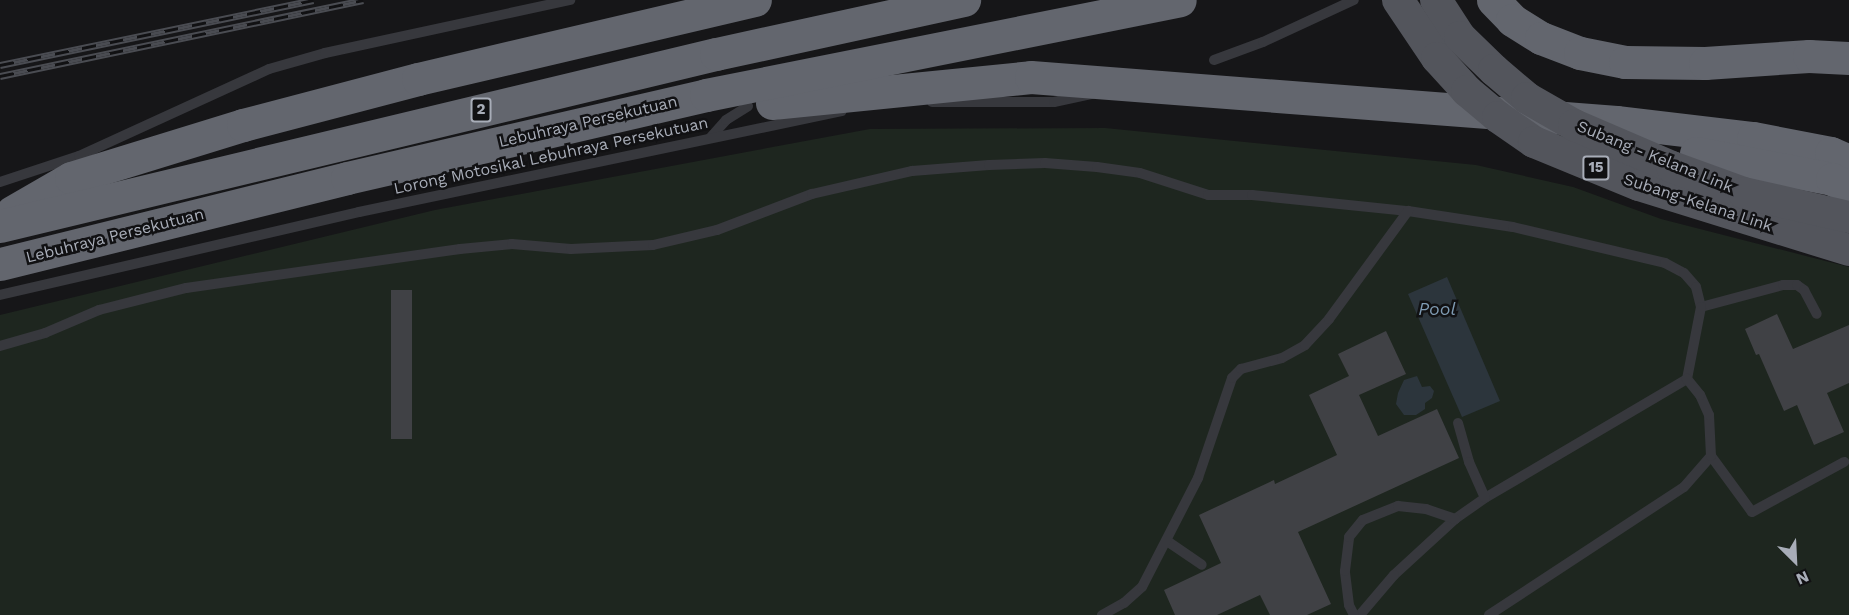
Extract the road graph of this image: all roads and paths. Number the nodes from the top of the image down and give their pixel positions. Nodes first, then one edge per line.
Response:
1 (570, 0) edge
2 (754, 0) edge
3 (964, 0) edge
4 (1180, 0) edge
5 (1354, 0) edge
6 (1398, 0) edge
7 (1436, 0) edge
8 (1493, 0) edge
9 (1849, 58) edge
10 (1214, 60) dead end
11 (1113, 88) dead end
12 (706, 95) junction
13 (914, 102) dead end
14 (748, 106) junction
15 (849, 110) dead end
16 (1616, 122) junction
17 (243, 125) junction
18 (166, 136) dead end
19 (710, 138) junction
20 (135, 144) dead end
21 (1849, 161) edge
22 (51, 165) junction
23 (1672, 167) junction
24 (0, 182) edge
25 (1849, 188) edge
26 (1849, 194) edge
27 (1408, 211) junction
28 (1849, 217) edge
29 (0, 219) edge
30 (0, 226) edge
31 (1849, 250) edge
32 (0, 264) edge
33 (0, 295) edge
34 (1701, 307) junction
35 (1817, 314) dead end
36 (0, 346) edge
37 (1687, 379) junction
38 (1458, 423) dead end
39 (1711, 456) junction
40 (1844, 462) dead end
41 (1485, 498) junction
42 (1455, 519) junction
43 (1167, 541) junction
44 (1202, 565) dead end
45 (1102, 615) edge
46 (1354, 615) edge
47 (1360, 615) edge
48 (1489, 615) edge

1 - 22 lane
2 - 17 highway
3 - 30 highway, 2
4 - 12 highway, Lebuhraya Persekutuan / 2
5 - 10 lane
6 - 31 main road, Subang-Kelana Link / 15, bridge
7 - 23 main road, Subang - Kelana Link / 15, bridge
8 - 9 highway
11 - 13 lane
12 - 14 highway
12 - 32 highway, Lebuhraya Persekutuan / 2
14 - 16 highway
14 - 19 lane
15 - 19 lane, Lorong Motosikal Lebuhraya Persekutuan
16 - 21 highway
16 - 25 highway
17 - 18 lane
17 - 29 highway
19 - 33 lane, Lorong Motosikal Lebuhraya Persekutuan
20 - 22 lane
22 - 24 lane
23 - 26 highway, bridge
23 - 28 main road, Subang - Kelana Link / 15, bridge
27 - 34 lane
27 - 36 lane
27 - 43 lane
34 - 35 lane
34 - 37 lane
37 - 39 lane
37 - 41 lane
38 - 41 lane
39 - 40 lane
39 - 48 lane
41 - 42 lane
42 - 46 lane
42 - 47 lane
43 - 44 lane
43 - 45 lane

